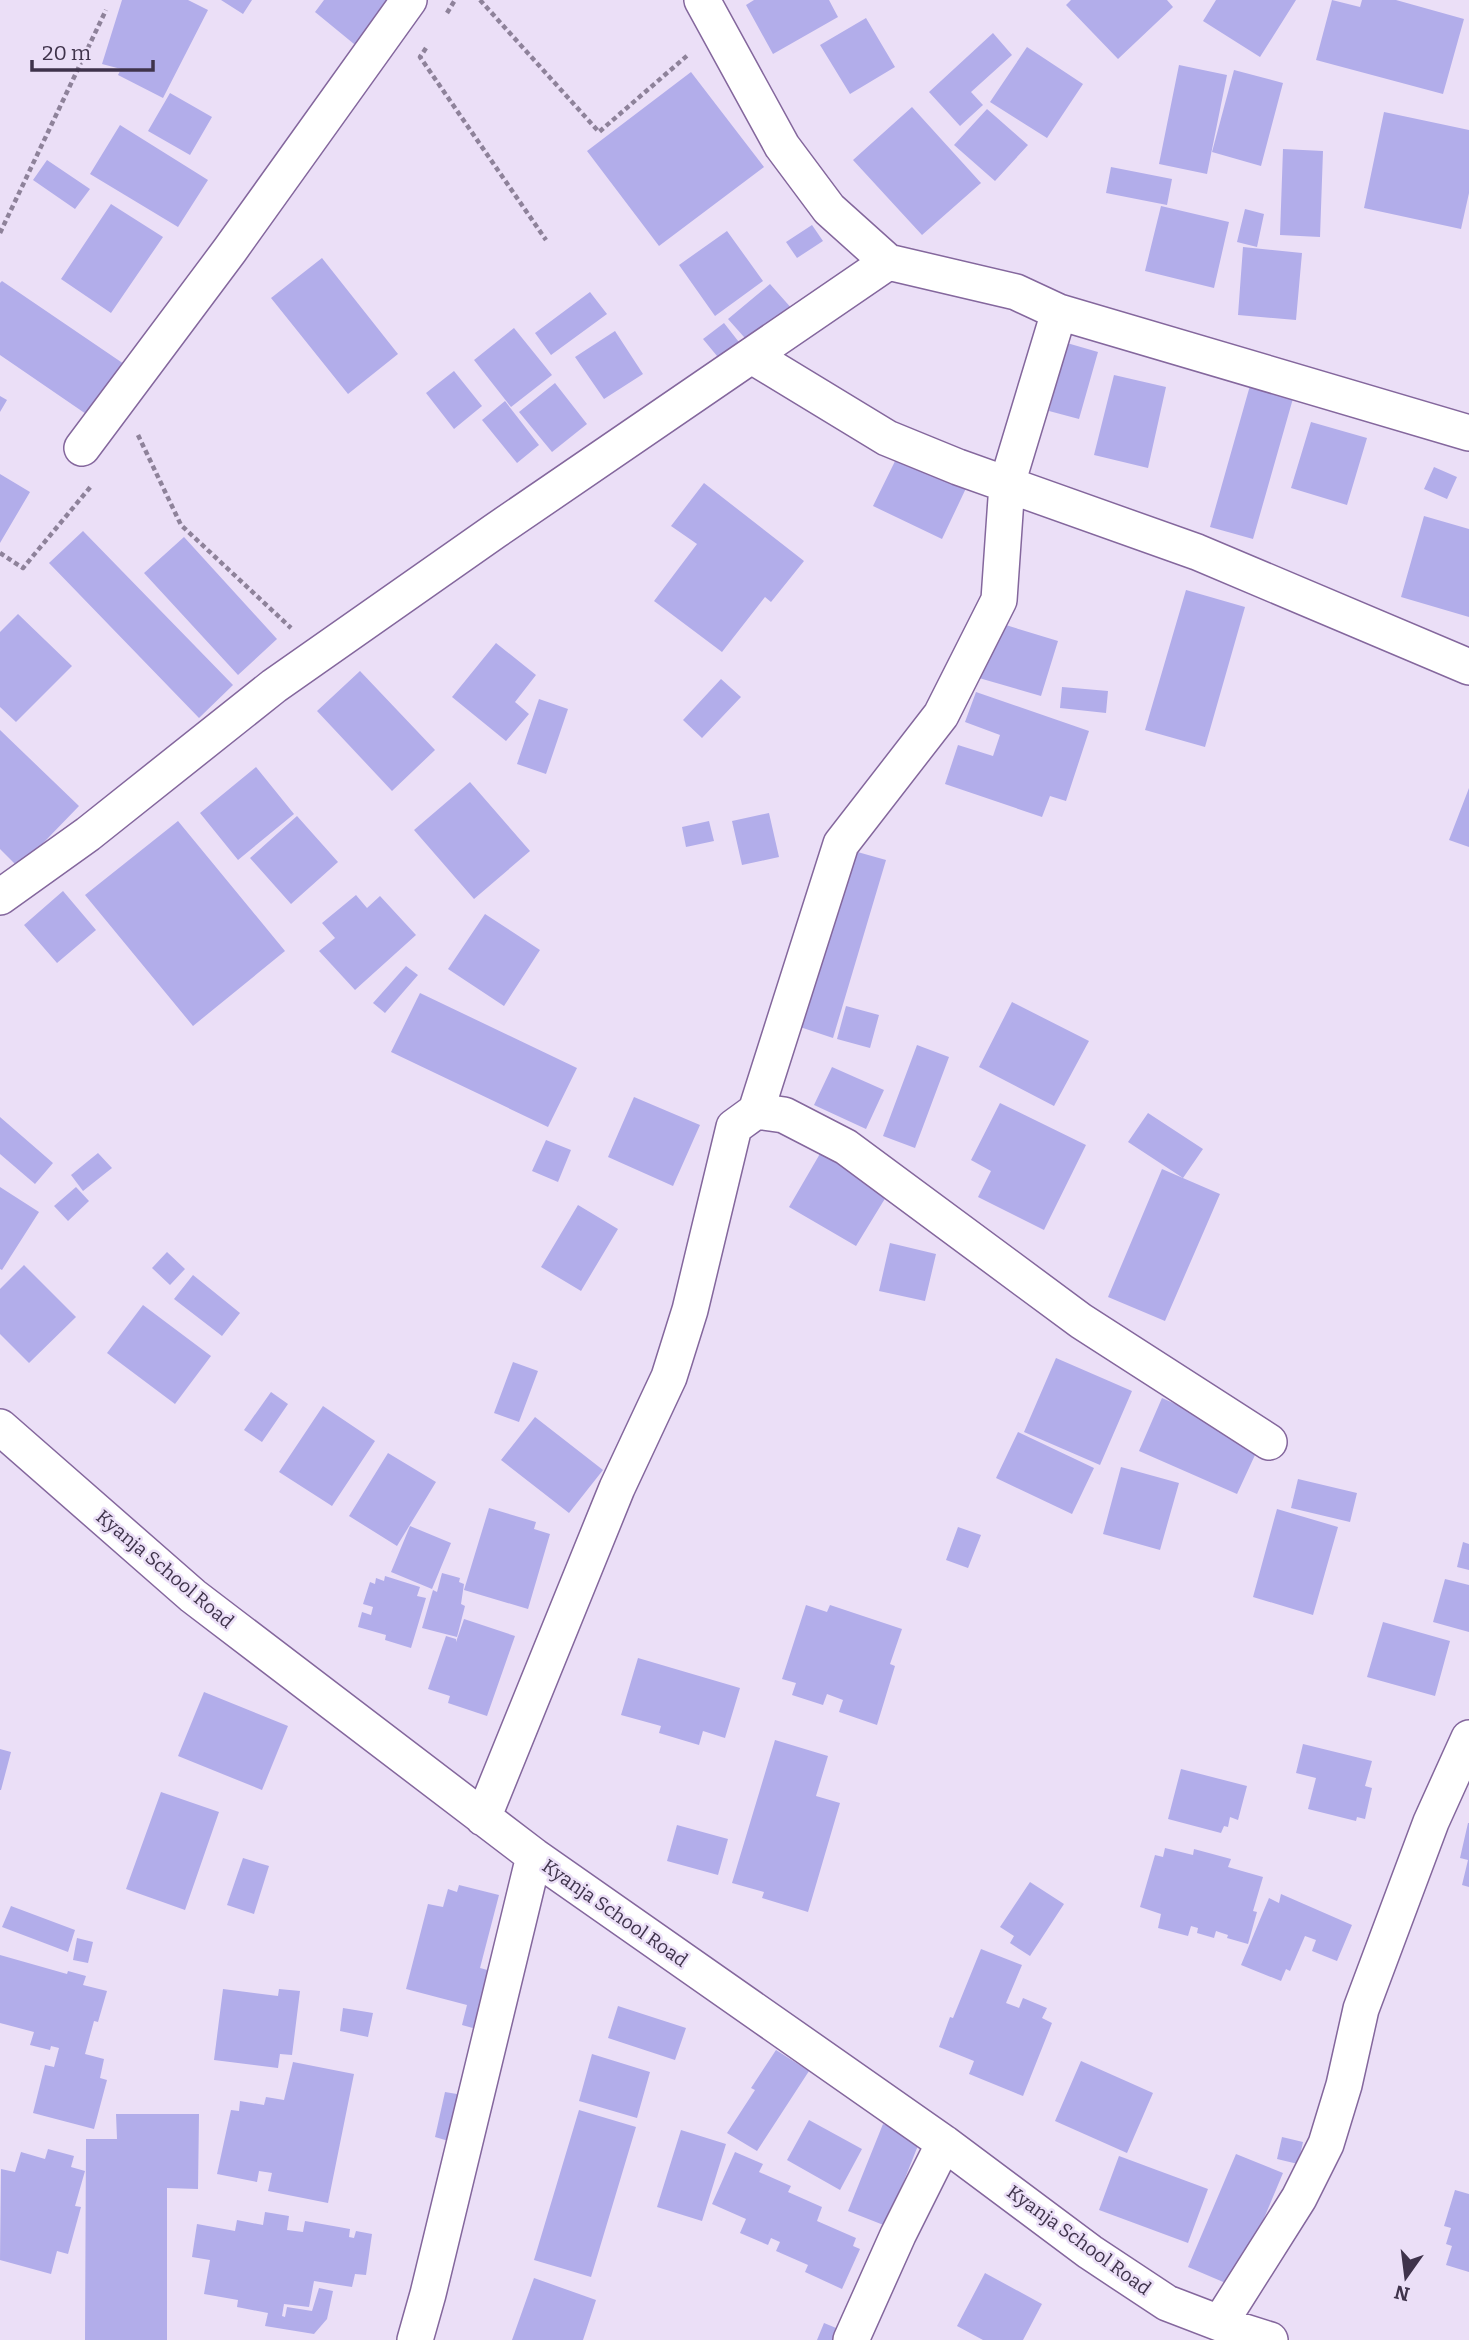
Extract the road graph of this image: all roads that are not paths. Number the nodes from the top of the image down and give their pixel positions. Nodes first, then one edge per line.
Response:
1 (409, 0) edge
2 (710, 14) edge
3 (888, 262) junction
4 (1059, 312) junction
5 (752, 356) junction
6 (1469, 433) edge
7 (91, 462) road end
8 (1007, 484) junction
9 (1469, 667) edge
10 (0, 897) edge
11 (756, 1111) junction
12 (0, 1427) edge
13 (1269, 1442) dead end
14 (1469, 1738) edge
15 (483, 1818) junction
16 (534, 1856) junction
17 (944, 2143) junction
18 (1220, 2323) junction
19 (415, 2340) edge
20 (851, 2340) edge
21 (1270, 2340) edge

1 - 7 street
2 - 3 street
3 - 4 street
3 - 5 street
4 - 6 street
4 - 8 street
5 - 8 street
5 - 10 street
8 - 9 street
8 - 11 street
11 - 13 street
11 - 15 street
12 - 15 street, Kyanja School Road
14 - 18 street
15 - 16 street, Kyanja School Road
16 - 17 street, Kyanja School Road
16 - 19 street
17 - 18 street, Kyanja School Road
17 - 20 street
18 - 21 street, Kyanja School Road

